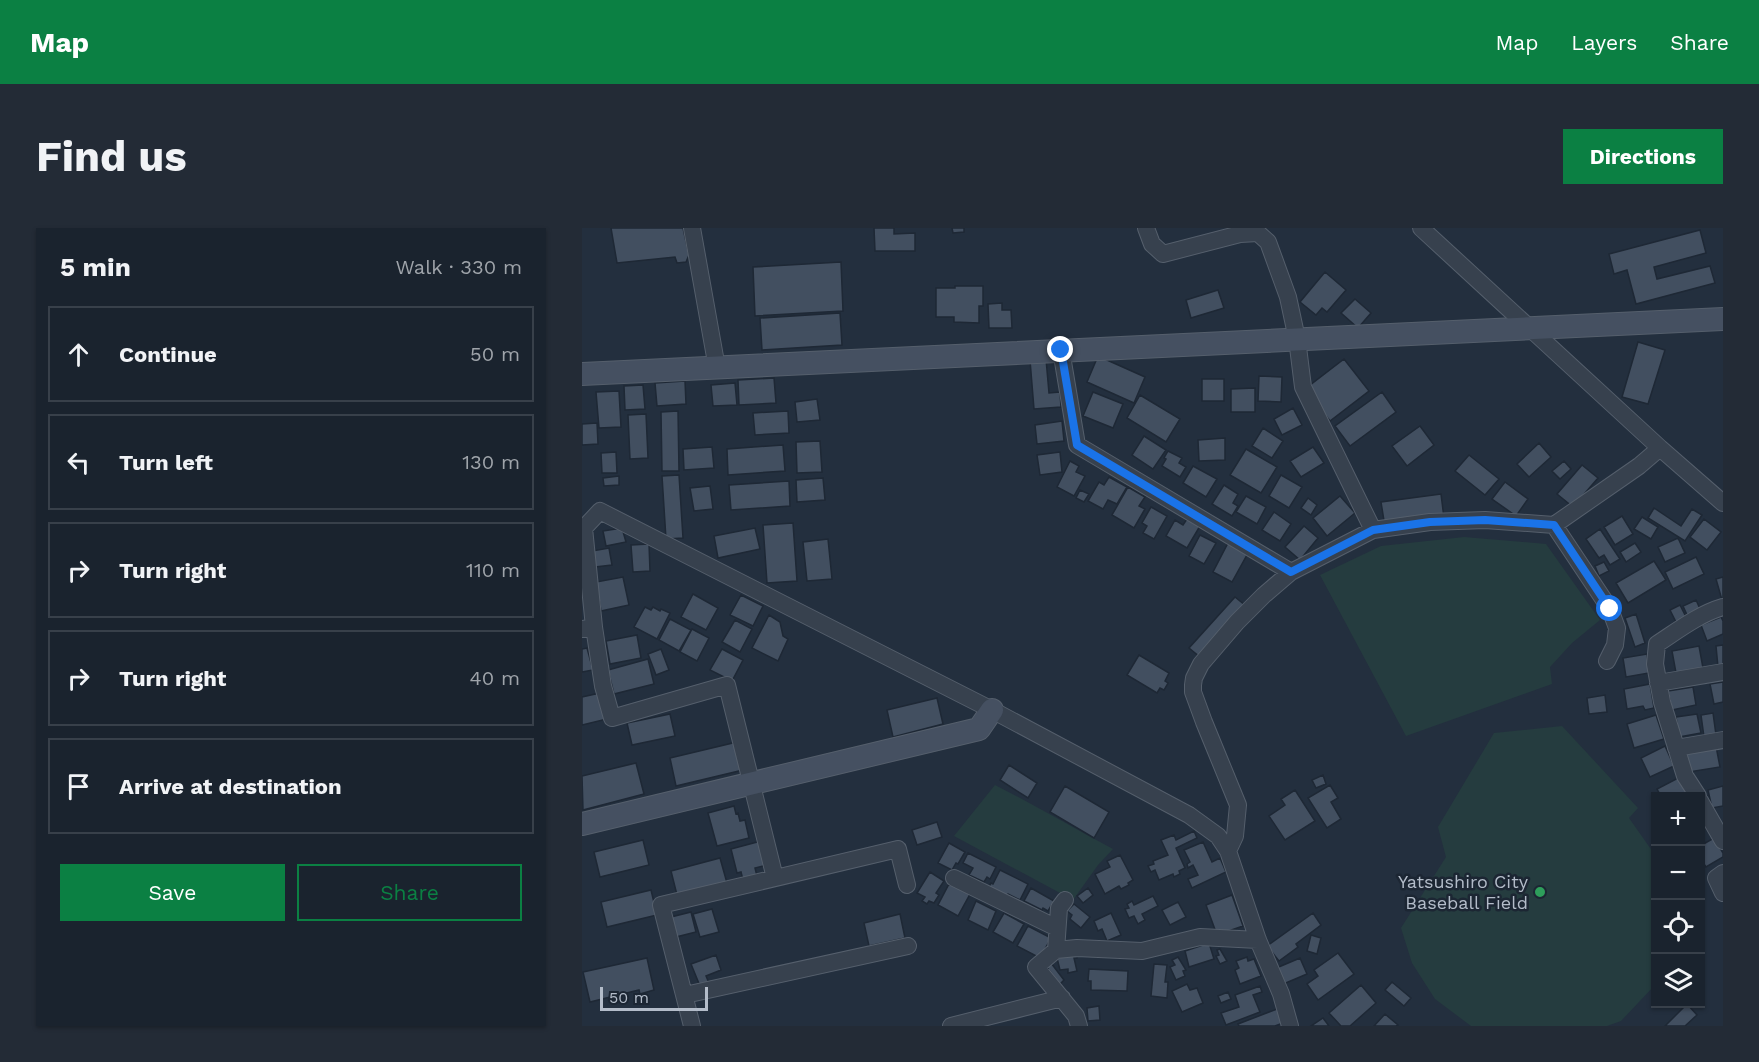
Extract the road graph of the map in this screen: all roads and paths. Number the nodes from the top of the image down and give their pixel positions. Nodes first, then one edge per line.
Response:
1 (692, 228) edge
2 (1146, 228) edge
3 (1421, 228) edge
4 (1723, 319) edge
5 (1529, 327) junction
6 (1297, 339) junction
7 (1061, 350) junction
8 (717, 368) junction
9 (582, 374) edge
10 (1660, 448) junction
11 (1723, 503) edge
12 (1554, 525) junction
13 (1373, 530) junction
14 (1291, 572) junction
15 (1723, 607) edge
16 (588, 628) edge
17 (1607, 661) dead end
18 (1723, 672) edge
19 (1658, 683) junction
20 (992, 710) junction
21 (1723, 740) edge
22 (1676, 748) junction
23 (751, 783) junction
24 (1695, 792) edge
25 (1705, 807) edge
26 (582, 824) edge
27 (1721, 833) edge
28 (1228, 851) junction
29 (1723, 873) edge
30 (775, 878) junction
31 (954, 878) dead end
32 (907, 885) dead end
33 (1723, 893) edge
34 (1065, 900) dead end
35 (1057, 928) junction
36 (1258, 940) junction
37 (908, 946) dead end
38 (1056, 950) junction
39 (685, 995) junction
40 (1062, 998) junction
41 (692, 1026) edge
42 (951, 1026) edge
43 (1079, 1026) edge
44 (1290, 1026) edge

1 - 8 street
2 - 6 street
3 - 5 street
4 - 5 street
5 - 6 street
5 - 10 street
6 - 7 street
6 - 13 street
7 - 8 street
7 - 14 street
8 - 9 street
10 - 11 street
10 - 12 street
12 - 13 street
12 - 17 street
13 - 14 street
14 - 28 street
15 - 19 street
16 - 20 street
16 - 23 street
18 - 19 street
19 - 22 street
20 - 23 street
20 - 28 street
21 - 22 street
22 - 24 street
23 - 26 street
23 - 30 street
25 - 27 street
28 - 36 street
29 - 33 street
30 - 32 street
30 - 39 street
31 - 35 street
34 - 35 street
35 - 38 street
36 - 38 street
36 - 44 street
37 - 39 street
38 - 40 street
39 - 41 street
40 - 42 street
40 - 43 street

